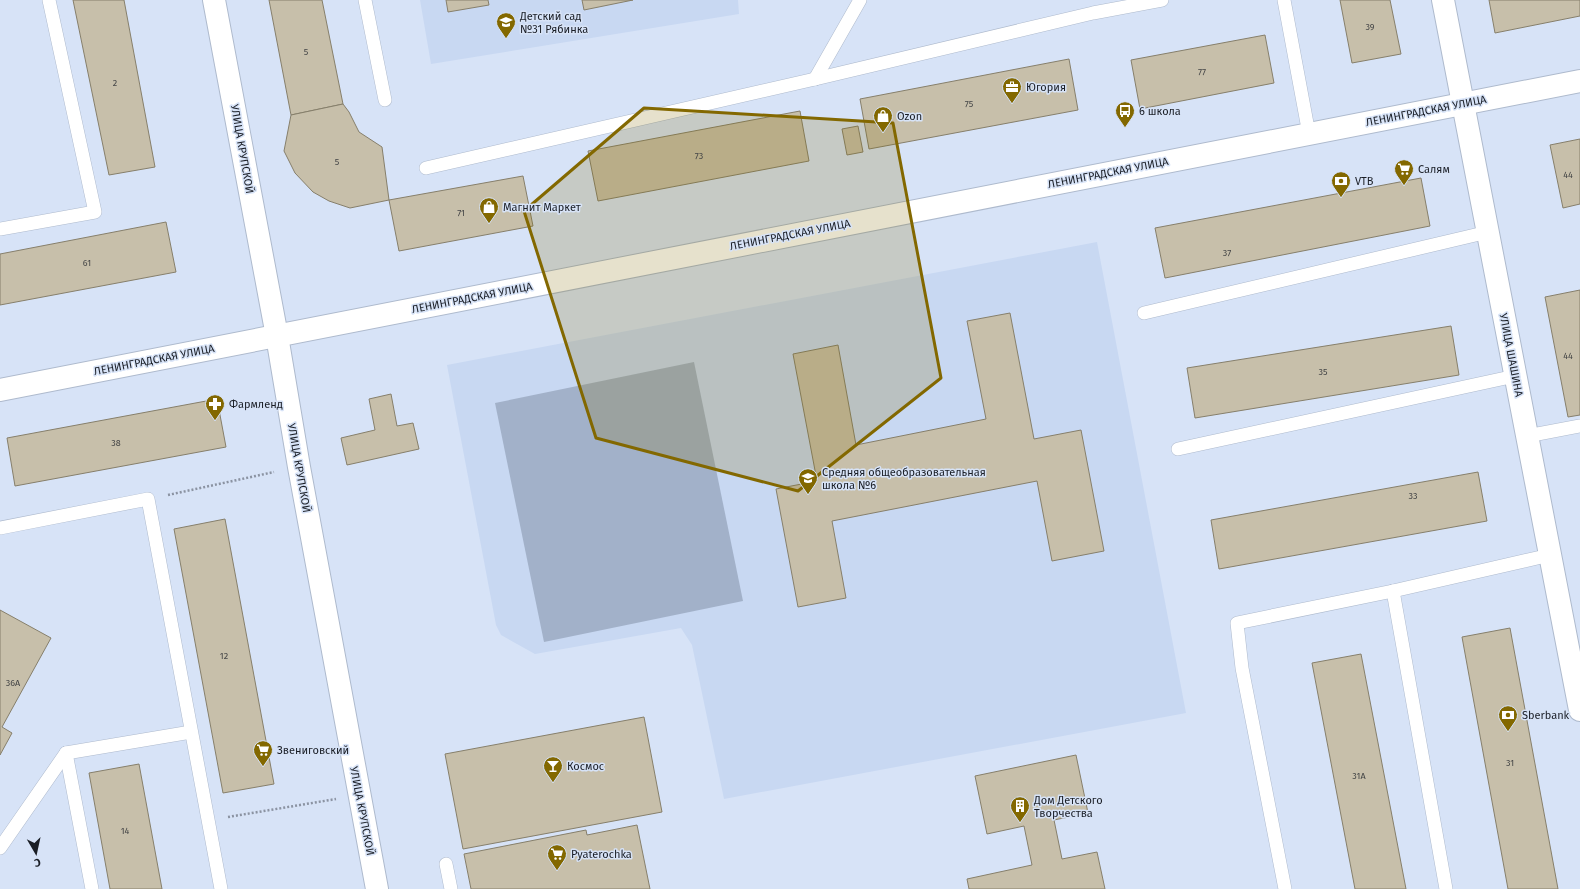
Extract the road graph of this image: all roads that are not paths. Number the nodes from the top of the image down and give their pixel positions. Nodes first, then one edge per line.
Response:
1 (49, 0) edge
2 (214, 0) edge
3 (365, 0) edge
4 (860, 0) edge
5 (1162, 0) edge
6 (1284, 0) edge
7 (1443, 0) edge
8 (1121, 4) edge
9 (816, 79) junction
10 (1580, 81) edge
11 (385, 100) dead end
12 (1463, 104) junction
13 (1309, 134) junction
14 (426, 168) dead end
15 (0, 228) edge
16 (1488, 232) junction
17 (1144, 313) dead end
18 (277, 336) junction
19 (1515, 376) junction
20 (0, 390) edge
21 (1580, 426) edge
22 (1527, 436) junction
23 (1178, 449) dead end
24 (0, 528) edge
25 (1550, 555) junction
26 (1393, 591) junction
27 (1580, 710) edge
28 (191, 732) junction
29 (66, 753) junction
30 (0, 848) edge
31 (446, 864) dead end
32 (92, 889) edge
33 (221, 889) edge
34 (378, 889) edge
35 (451, 889) edge
36 (1285, 889) edge
37 (1446, 889) edge

1 - 15 lane
2 - 18 street, УЛИЦА КРУПСКОЙ
3 - 11 lane
4 - 9 lane
5 - 8 lane
6 - 13 lane
7 - 12 street, УЛИЦА ШАШИНА
8 - 9 lane
9 - 14 lane
10 - 12 street, ЛЕНИНГРАДСКАЯ УЛИЦА
12 - 13 street, ЛЕНИНГРАДСКАЯ УЛИЦА
12 - 16 street, УЛИЦА ШАШИНА
13 - 18 street, ЛЕНИНГРАДСКАЯ УЛИЦА
16 - 17 lane
16 - 19 street, УЛИЦА ШАШИНА
18 - 20 street, ЛЕНИНГРАДСКАЯ УЛИЦА
18 - 34 street, УЛИЦА КРУПСКОЙ
19 - 22 street, УЛИЦА ШАШИНА
19 - 23 lane
21 - 22 lane
22 - 25 street, УЛИЦА ШАШИНА
24 - 28 lane
25 - 26 lane
25 - 27 street, УЛИЦА ШАШИНА
26 - 36 lane
26 - 37 lane
28 - 29 lane
28 - 33 lane
29 - 30 lane
29 - 32 lane
31 - 35 lane

